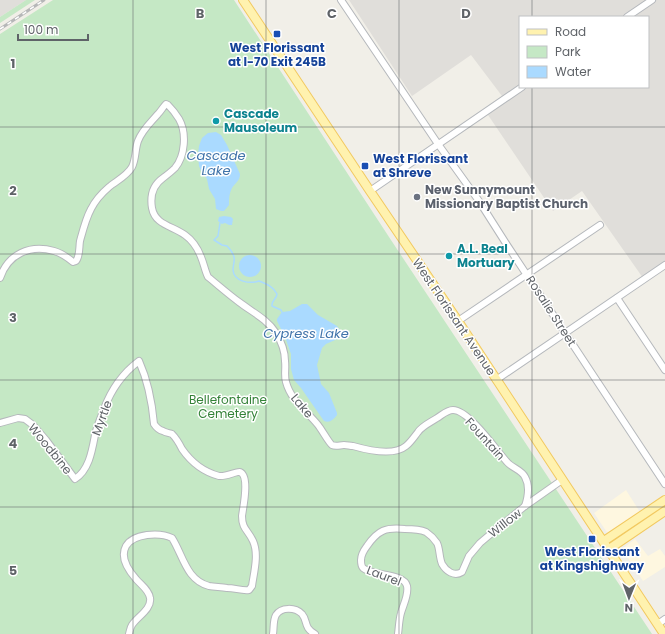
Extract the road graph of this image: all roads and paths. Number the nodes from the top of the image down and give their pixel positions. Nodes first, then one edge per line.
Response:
1 (243, 0) edge
2 (341, 0) edge
3 (652, 0) edge
4 (628, 16) edge
5 (521, 88) edge
6 (438, 144) junction
7 (370, 191) junction
8 (600, 225) dead end
9 (665, 265) edge
10 (527, 274) junction
11 (0, 278) edge
12 (617, 298) junction
13 (458, 321) junction
14 (565, 333) junction
15 (665, 370) edge
16 (496, 380) junction
17 (0, 423) edge
18 (418, 432) joint
19 (74, 479) joint
20 (562, 480) junction
21 (665, 484) edge
22 (665, 500) edge
23 (525, 506) junction
24 (665, 511) edge
25 (604, 541) junction
26 (609, 549) junction
27 (457, 574) joint
28 (662, 622) edge
29 (129, 634) edge
30 (274, 634) edge
31 (315, 634) edge
32 (398, 634) edge
33 (664, 634) edge

1 - 7 main road, West Florissant Avenue
2 - 6 street, Rosalie Street
3 - 4 street
5 - 6 street
6 - 7 street
6 - 10 street, Rosalie Street
7 - 13 main road, West Florissant Avenue
8 - 10 street
9 - 12 street
10 - 13 street
10 - 14 street, Rosalie Street
11 - 18 street, Lake
12 - 14 street
12 - 15 street
13 - 16 main road, West Florissant Avenue
14 - 16 street
14 - 21 street, Rosalie Street
16 - 20 main road, West Florissant Avenue
17 - 19 street, Woodbine
18 - 23 street, Fountain
19 - 29 street, Myrtle
20 - 23 street, Willow
20 - 25 main road, West Florissant Avenue
22 - 25 main road
23 - 27 street, Willow
24 - 26 main road
25 - 26 main road, West Florissant Avenue
26 - 28 main road, West Florissant Avenue
27 - 32 street, Laurel
28 - 33 main road, West Florissant Avenue
30 - 31 street

